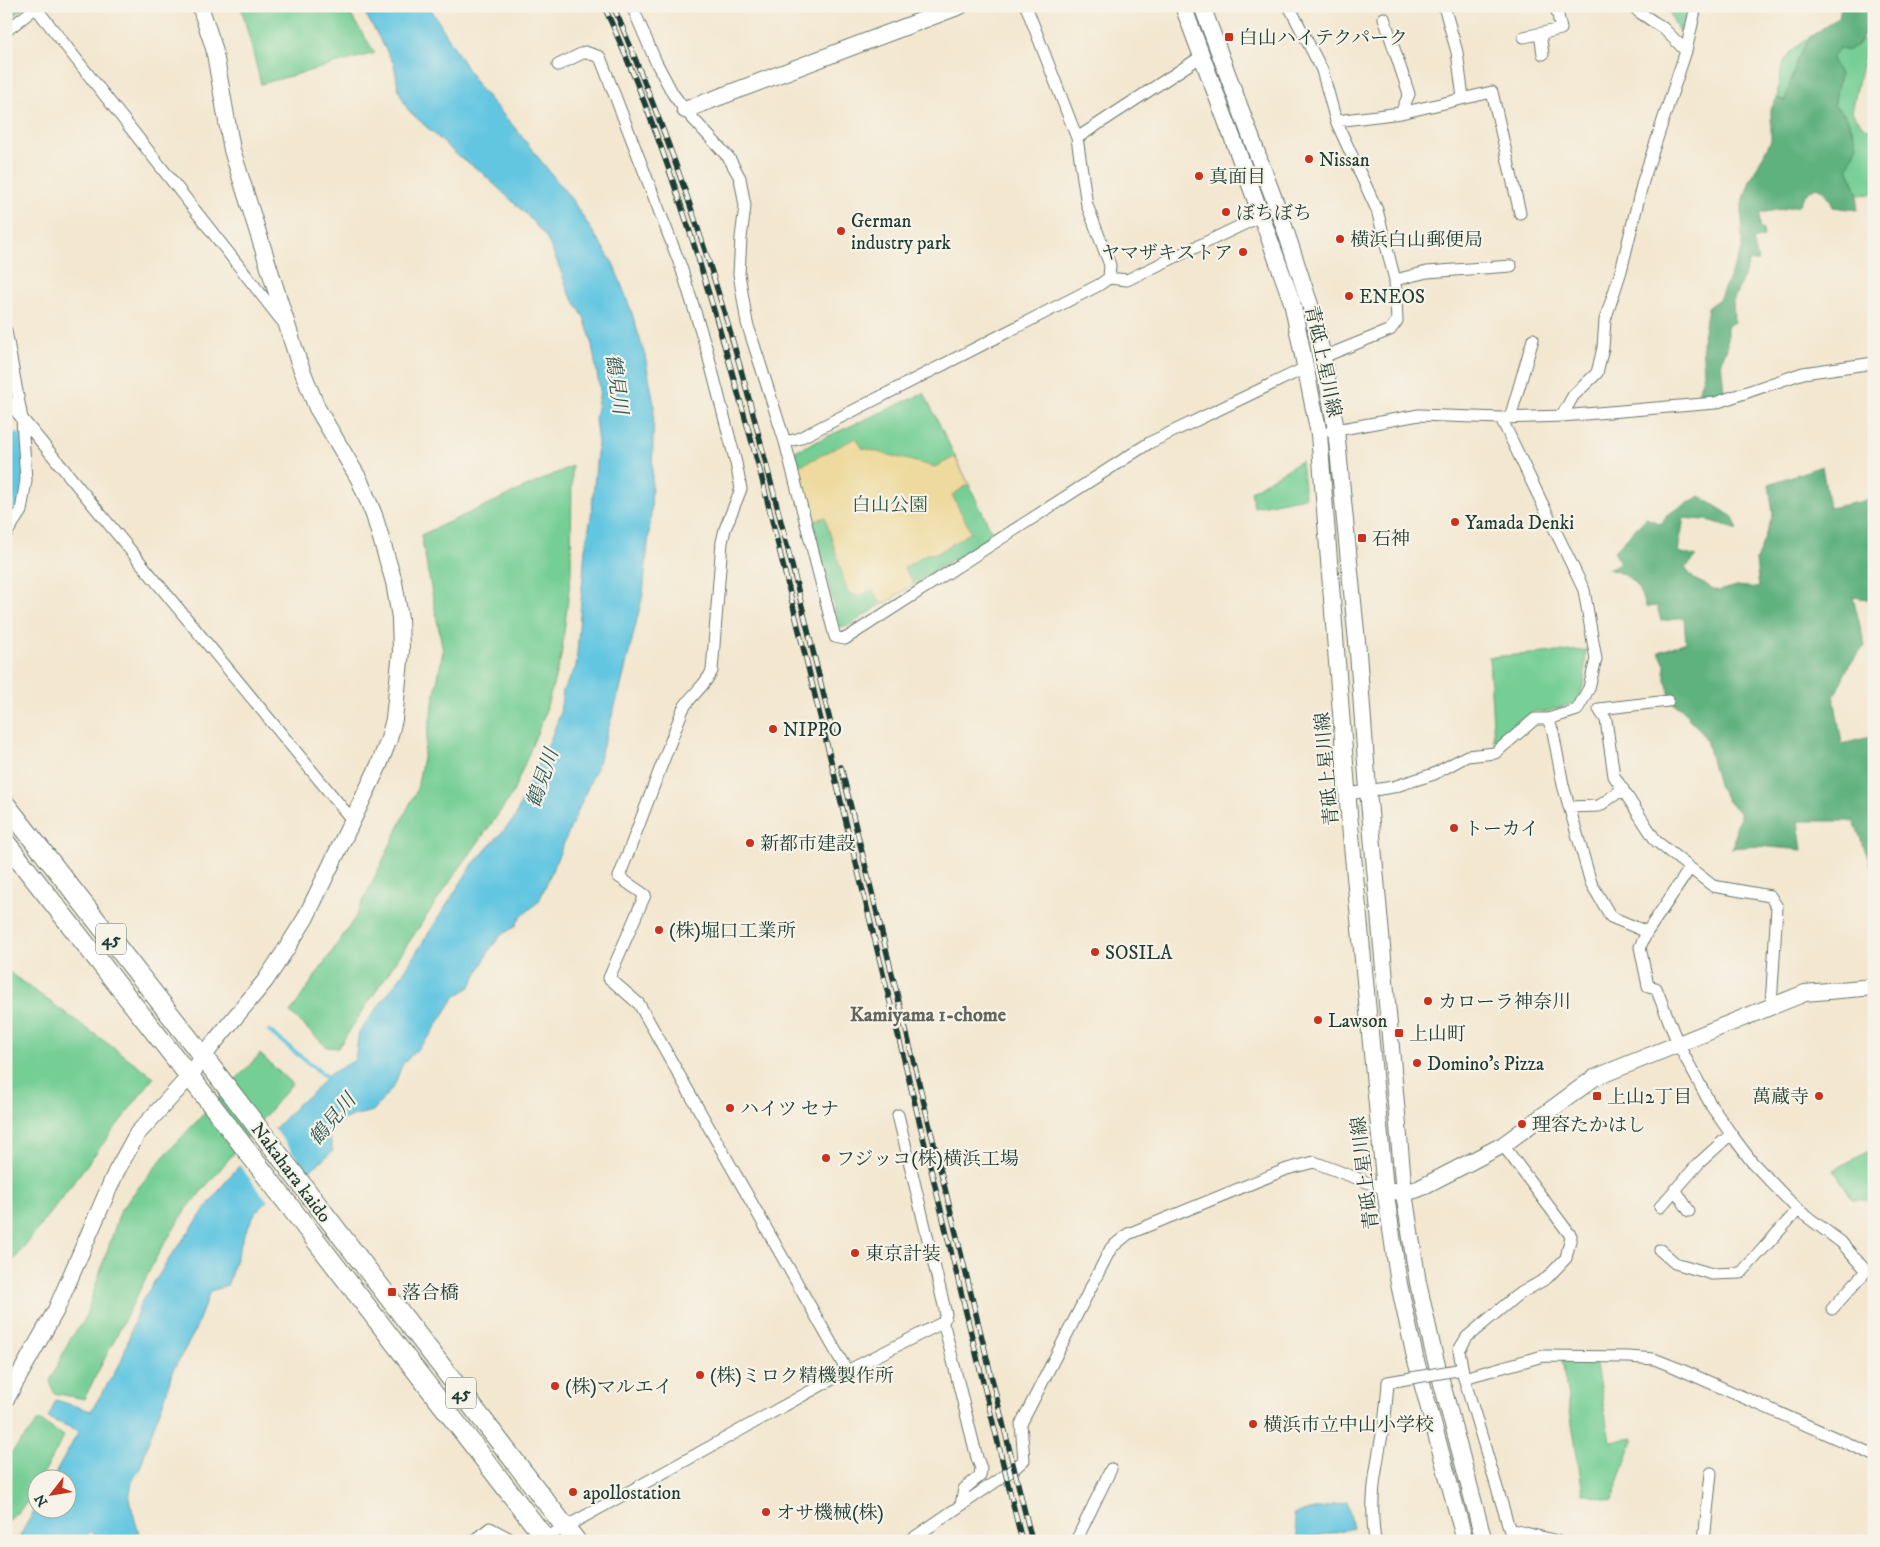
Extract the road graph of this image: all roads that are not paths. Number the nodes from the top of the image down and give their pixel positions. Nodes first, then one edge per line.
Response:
1 (200, 6) edge
2 (632, 6) edge
3 (960, 6) edge
4 (1026, 6) edge
5 (1182, 6) edge
6 (1202, 6) edge
7 (1444, 6) edge
8 (1556, 6) edge
9 (1633, 6) edge
10 (1696, 6) edge
11 (37, 7) edge
12 (1291, 7) edge
13 (1384, 18) dead end
14 (6, 31) edge
15 (1540, 34) junction
16 (1524, 37) dead end
17 (1686, 51) junction
18 (1543, 54) dead end
19 (1202, 56) junction
20 (558, 66) dead end
21 (1463, 98) junction
22 (685, 110) junction
23 (1401, 113) junction
24 (1336, 121) junction
25 (1077, 138) junction
26 (1520, 213) dead end
27 (1261, 216) junction
28 (1510, 266) dead end
29 (1109, 278) junction
30 (1394, 280) junction
31 (287, 326) junction
32 (6, 331) edge
33 (1533, 339) dead end
34 (1323, 357) junction
35 (1874, 363) edge
36 (1305, 368) junction
37 (6, 399) edge
38 (1562, 416) junction
39 (1506, 418) junction
40 (22, 419) junction
41 (1336, 430) junction
42 (1319, 434) junction
43 (784, 442) junction
44 (6, 534) edge
45 (1668, 701) dead end
46 (1599, 709) junction
47 (1577, 710) junction
48 (1548, 719) junction
49 (1623, 789) junction
50 (1368, 790) junction
51 (1348, 794) junction
52 (6, 805) edge
53 (1569, 807) junction
54 (353, 821) junction
55 (6, 843) edge
56 (1690, 868) junction
57 (1647, 932) junction
58 (1874, 987) edge
59 (1771, 1006) junction
60 (1678, 1044) junction
61 (204, 1057) junction
62 (195, 1084) junction
63 (898, 1115) dead end
64 (1731, 1134) junction
65 (1503, 1146) junction
66 (1385, 1189) junction
67 (1675, 1189) junction
68 (1404, 1193) junction
69 (1660, 1207) dead end
70 (1798, 1210) junction
71 (1689, 1211) dead end
72 (1660, 1250) dead end
73 (1870, 1275) edge
74 (1832, 1309) dead end
75 (942, 1326) junction
76 (847, 1371) junction
77 (1461, 1372) junction
78 (6, 1399) edge
79 (1874, 1455) edge
80 (1111, 1469) dead end
81 (1711, 1473) dead end
82 (961, 1505) junction
83 (1509, 1529) junction
84 (570, 1534) edge
85 (544, 1540) edge
86 (473, 1541) edge
87 (514, 1541) edge
88 (909, 1541) edge
89 (1076, 1541) edge
90 (1375, 1541) edge
91 (1465, 1541) edge
92 (1484, 1541) edge
93 (1513, 1541) edge
94 (1557, 1541) edge
95 (1704, 1541) edge

1 - 31 main road
2 - 22 street
3 - 22 main road
4 - 25 street
5 - 19 main road, 青砥上星川線
6 - 34 main road, 青砥上星川線
7 - 21 street
8 - 15 street
9 - 17 street
10 - 17 street
11 - 14 street
11 - 31 street
12 - 24 street
13 - 23 street
15 - 16 street
15 - 18 street
17 - 38 street
19 - 25 street
19 - 27 main road, 青砥上星川線
20 - 76 street
21 - 23 street
21 - 26 street
22 - 43 street
23 - 24 street
24 - 30 street
25 - 29 street
27 - 29 street
27 - 36 main road, 青砥上星川線
28 - 30 street
29 - 43 street
30 - 34 street
31 - 54 main road
32 - 40 street
33 - 39 street
34 - 41 main road, 青砥上星川線
35 - 38 street
36 - 42 main road, 青砥上星川線
36 - 43 street
37 - 40 street
38 - 39 street
39 - 41 street
39 - 47 street
40 - 44 street
40 - 54 street
41 - 42 street
41 - 50 main road, 青砥上星川線
42 - 51 main road, 青砥上星川線
45 - 46 street
46 - 47 street
46 - 49 street
47 - 48 street
48 - 50 street
48 - 53 street
49 - 53 street
49 - 56 street
50 - 51 street
50 - 68 main road, 青砥上星川線
51 - 66 main road, 青砥上星川線
52 - 61 main road, Nakahara kaido / 45
53 - 57 street
54 - 61 main road
55 - 62 main road, Nakahara kaido / 45
56 - 57 street
56 - 59 street
57 - 60 street
58 - 59 main road
59 - 60 main road
60 - 64 street
60 - 65 main road
61 - 62 main road
61 - 84 main road, Nakahara kaido / 45
62 - 78 main road
62 - 85 main road, Nakahara kaido / 45
63 - 75 street
64 - 67 street
64 - 70 street
65 - 68 main road
65 - 77 street
66 - 68 main road
66 - 82 street
66 - 91 main road, 青砥上星川線
67 - 69 street
67 - 71 street
68 - 92 main road, 青砥上星川線
70 - 72 street
70 - 73 street
73 - 74 street
75 - 76 street
75 - 82 street
76 - 84 street
77 - 79 street
77 - 83 street
77 - 90 street, bridge
80 - 89 street
81 - 95 street
82 - 88 street
83 - 93 street
83 - 94 street
84 - 85 street
86 - 87 street

